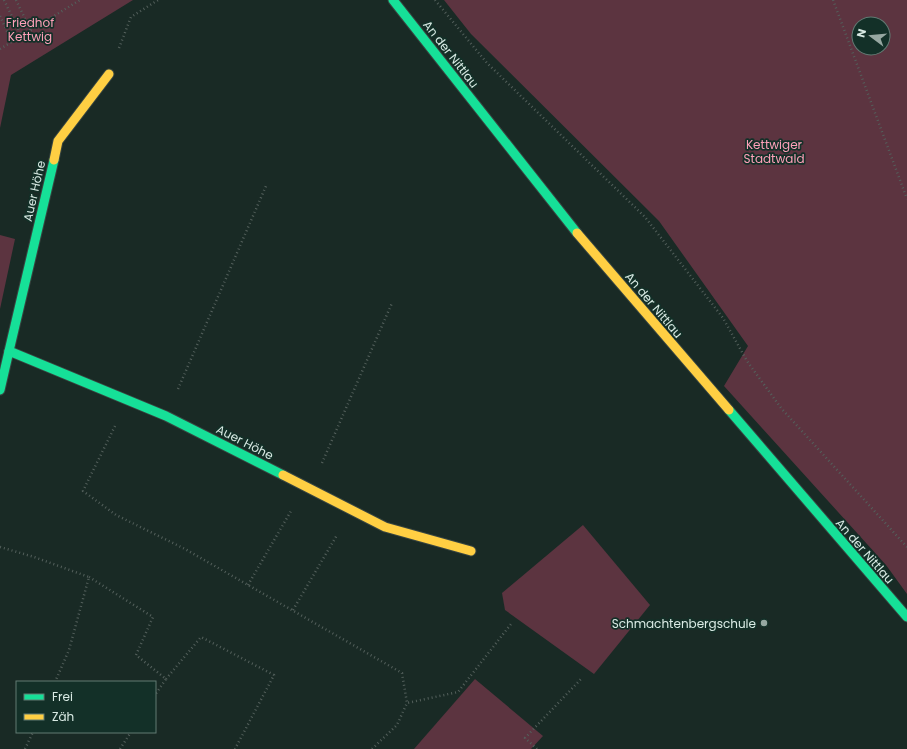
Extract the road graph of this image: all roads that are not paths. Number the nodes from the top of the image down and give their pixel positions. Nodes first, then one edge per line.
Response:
1 (393, 0) edge
2 (109, 74) road end
3 (9, 351) junction
4 (0, 390) edge
5 (471, 551) dead end
6 (907, 617) edge

1 - 6 street, An der Nittlau
2 - 3 street, Auer Höhe
3 - 4 street, Auer Höhe
3 - 5 street, Auer Höhe

